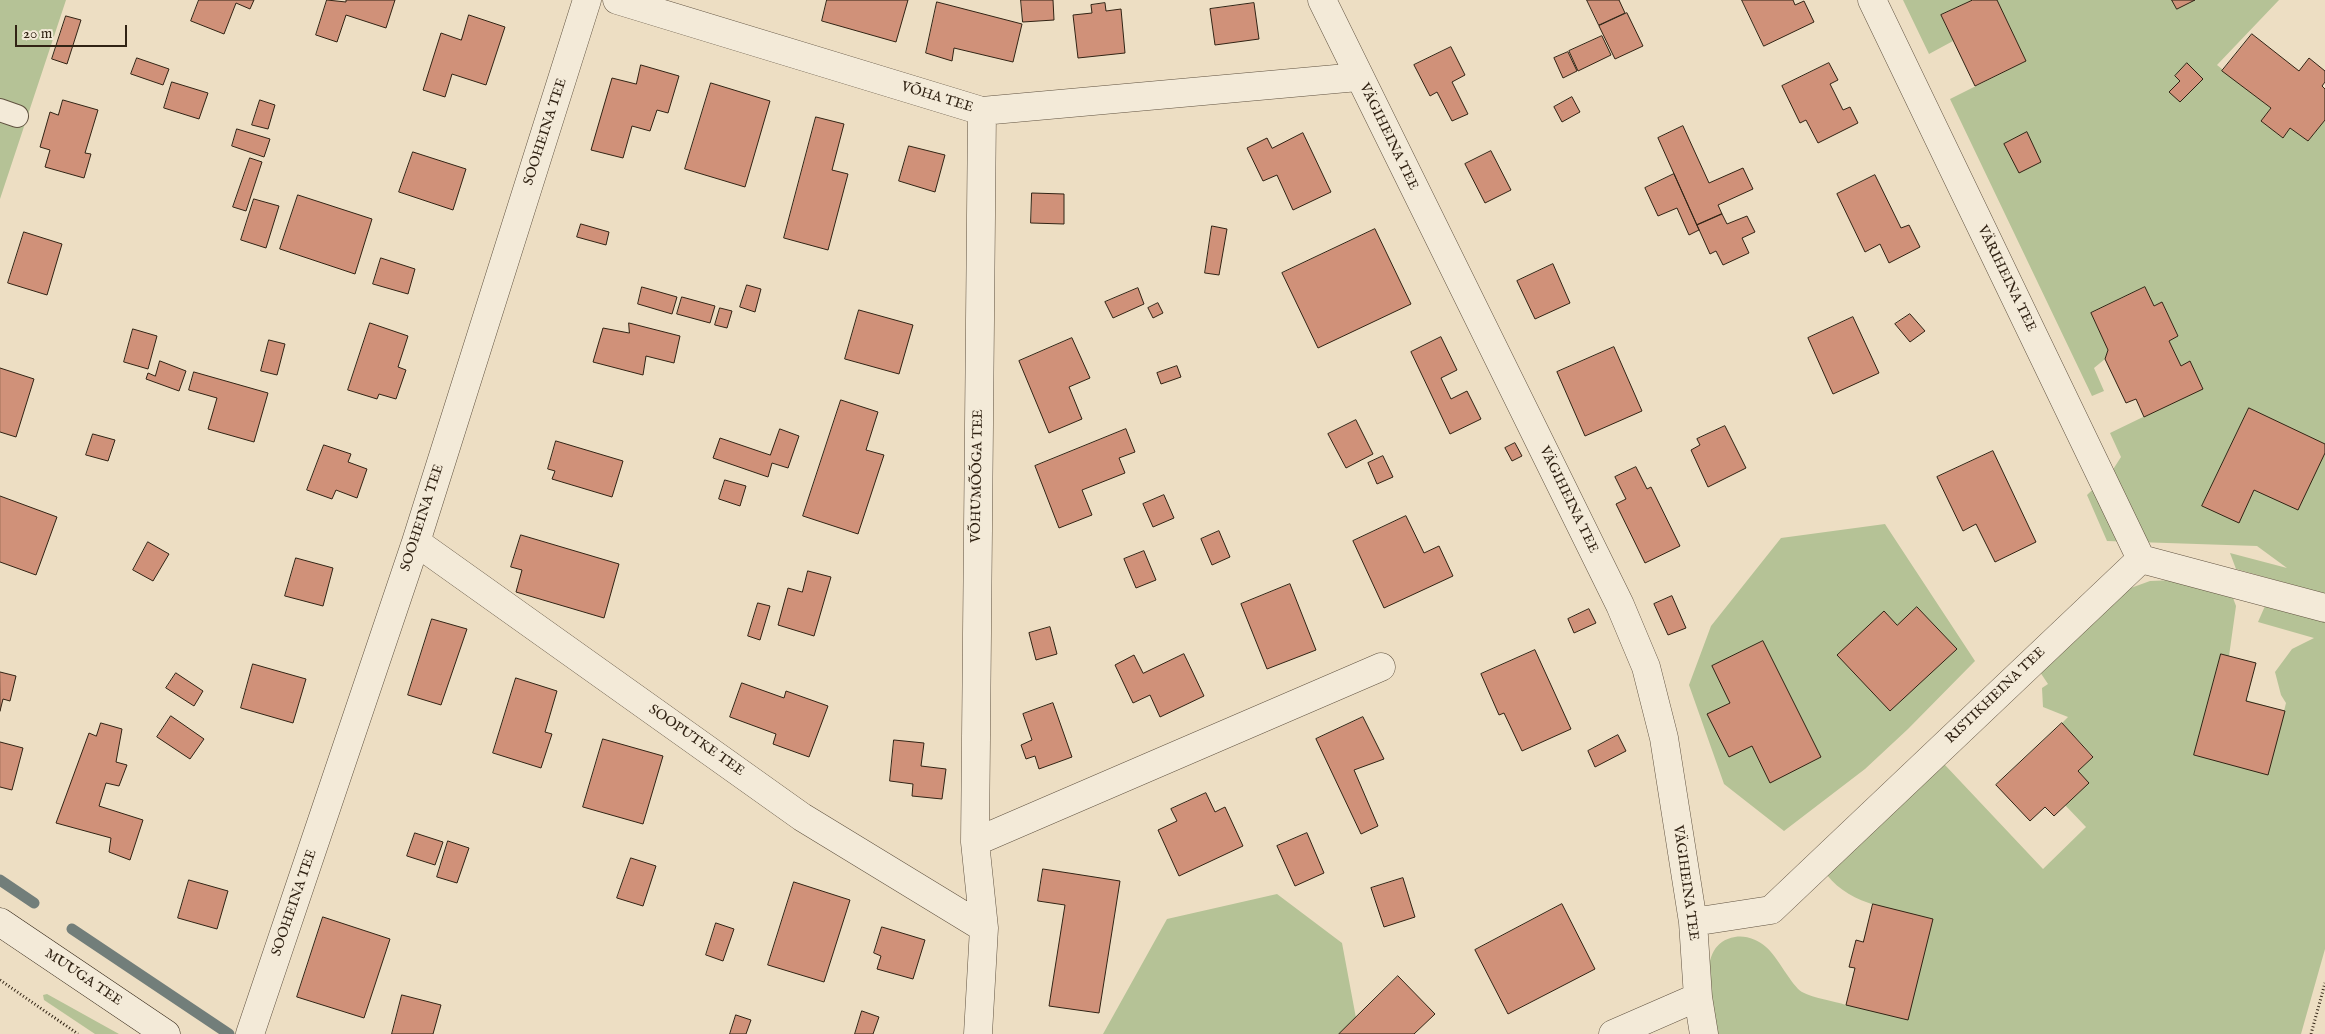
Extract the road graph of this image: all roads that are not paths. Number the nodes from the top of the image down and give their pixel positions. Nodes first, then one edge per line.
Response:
1 (587, 0) edge
2 (617, 0) edge
3 (1322, 0) edge
4 (1872, 0) edge
5 (1358, 77) junction
6 (982, 111) junction
7 (416, 542) junction
8 (2141, 559) junction
9 (2325, 608) edge
10 (1381, 667) dead end
11 (975, 842) junction
12 (0, 922) edge
13 (1692, 922) junction
14 (984, 928) junction
15 (1698, 997) junction
16 (166, 1034) edge
17 (250, 1034) edge
18 (978, 1034) edge
19 (1613, 1034) edge
20 (1704, 1034) edge

1 - 7 street, SOOHEINA TEE
2 - 6 street, VÕHA TEE
3 - 5 street, VÄGIHEINA TEE
4 - 8 street, VÄRIHEINA TEE
5 - 6 street, VÕHA TEE
5 - 13 street, VÄGIHEINA TEE
6 - 11 street, VÕHUMÕÕGA TEE
7 - 14 street, SOOPUTKE TEE
7 - 17 street, SOOHEINA TEE
8 - 9 street
8 - 13 street, RISTIKHEINA TEE
10 - 11 street
11 - 14 street, VÕHUMÕÕGA TEE
12 - 16 street, MUUGA TEE
13 - 15 street, VÄGIHEINA TEE
14 - 18 street, VÕHUMÕÕGA TEE
15 - 19 street
15 - 20 street, VÄGIHEINA TEE

